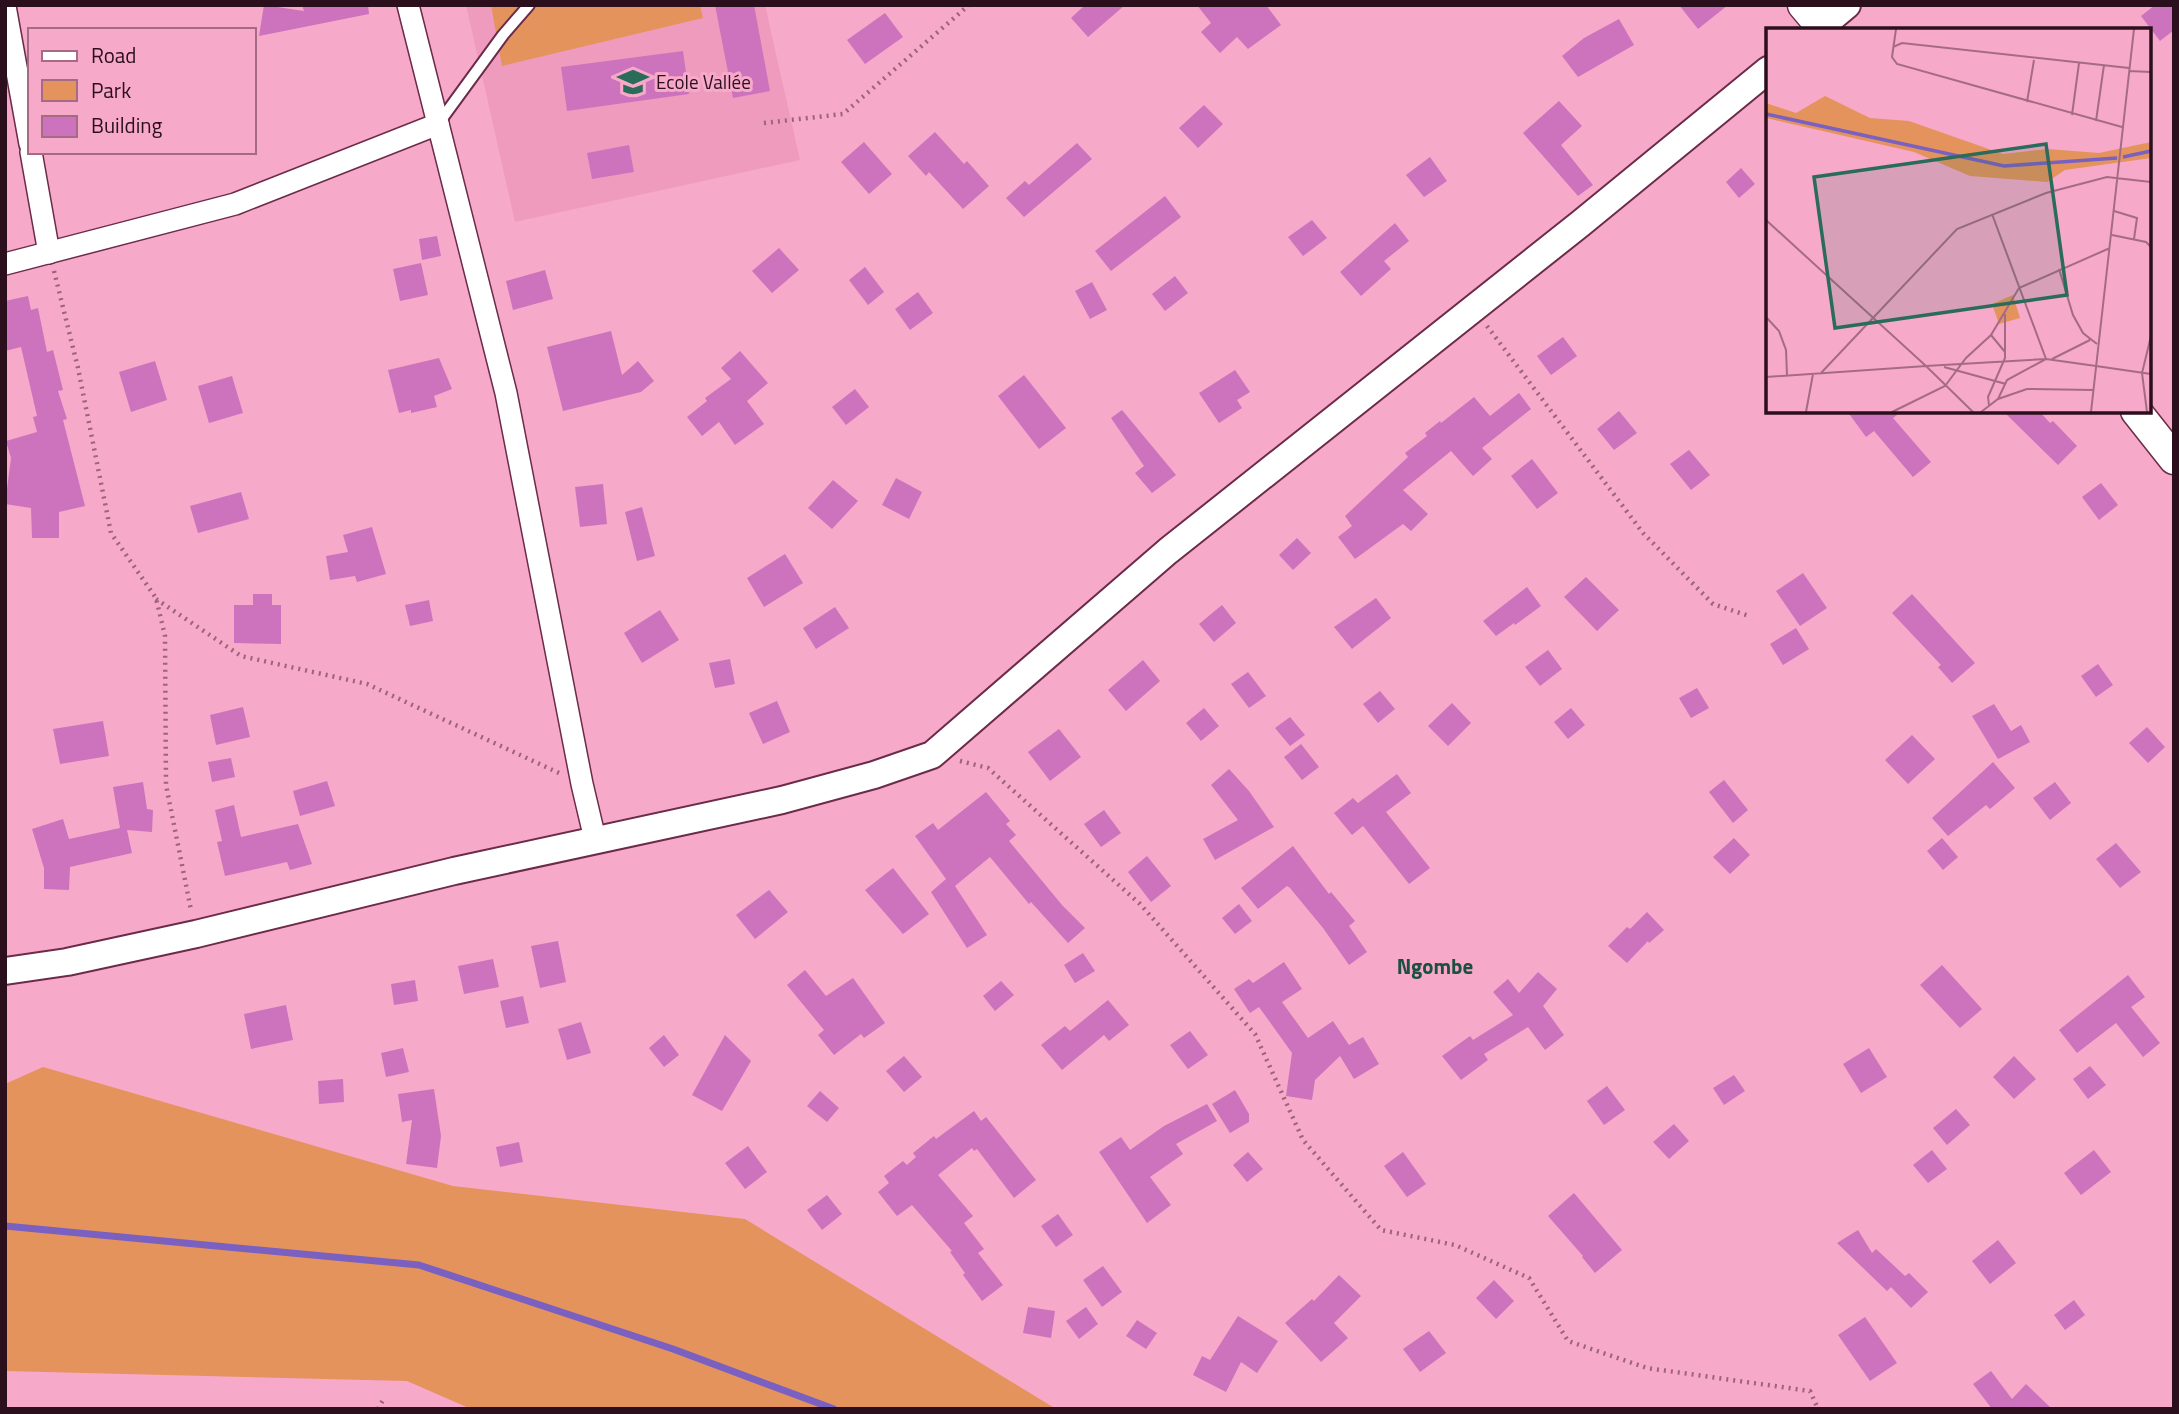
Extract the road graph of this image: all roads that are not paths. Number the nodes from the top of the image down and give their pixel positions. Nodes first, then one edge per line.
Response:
1 (408, 5) edge
2 (529, 5) edge
3 (1847, 5) edge
4 (5, 6) edge
5 (1816, 23) edge
6 (1766, 72) edge
7 (438, 124) junction
8 (28, 133) edge
9 (31, 154) edge
10 (49, 253) junction
11 (5, 264) edge
12 (2138, 413) edge
13 (2174, 459) edge
14 (595, 839) junction
15 (5, 971) edge

1 - 7 street
2 - 7 lane
3 - 5 street
4 - 8 street
6 - 14 street
7 - 10 street
7 - 14 street
9 - 10 street
10 - 11 street
12 - 13 main road
14 - 15 street

